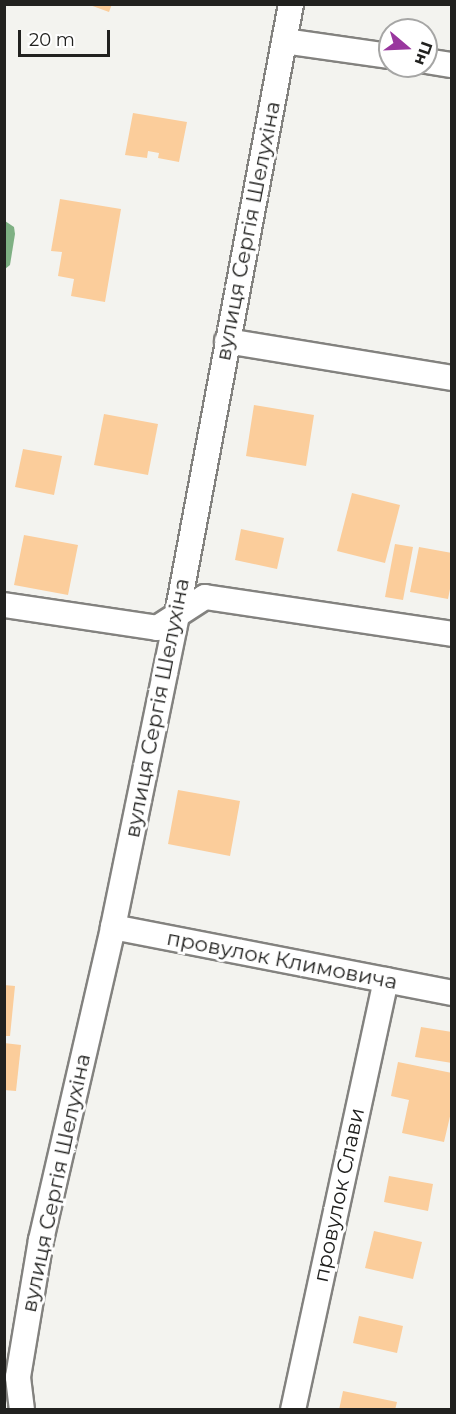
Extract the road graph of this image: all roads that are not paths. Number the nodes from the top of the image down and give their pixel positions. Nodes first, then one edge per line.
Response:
1 (291, 4) edge
2 (284, 41) junction
3 (378, 54) edge
4 (227, 341) junction
5 (452, 378) edge
6 (4, 605) edge
7 (177, 615) junction
8 (452, 634) edge
9 (113, 927) junction
10 (386, 980) junction
11 (452, 993) edge
12 (22, 1410) edge
13 (293, 1410) edge

1 - 2 street, вулиця Сергія Шелухіна
2 - 3 street
2 - 4 street, вулиця Сергія Шелухіна
4 - 5 street
4 - 7 street, вулиця Сергія Шелухіна
6 - 7 street
7 - 8 street
7 - 9 street, вулиця Сергія Шелухіна
9 - 10 street, провулок Климовича
9 - 12 street, вулиця Сергія Шелухіна
10 - 11 street, провулок Климовича
10 - 13 street, провулок Слави

